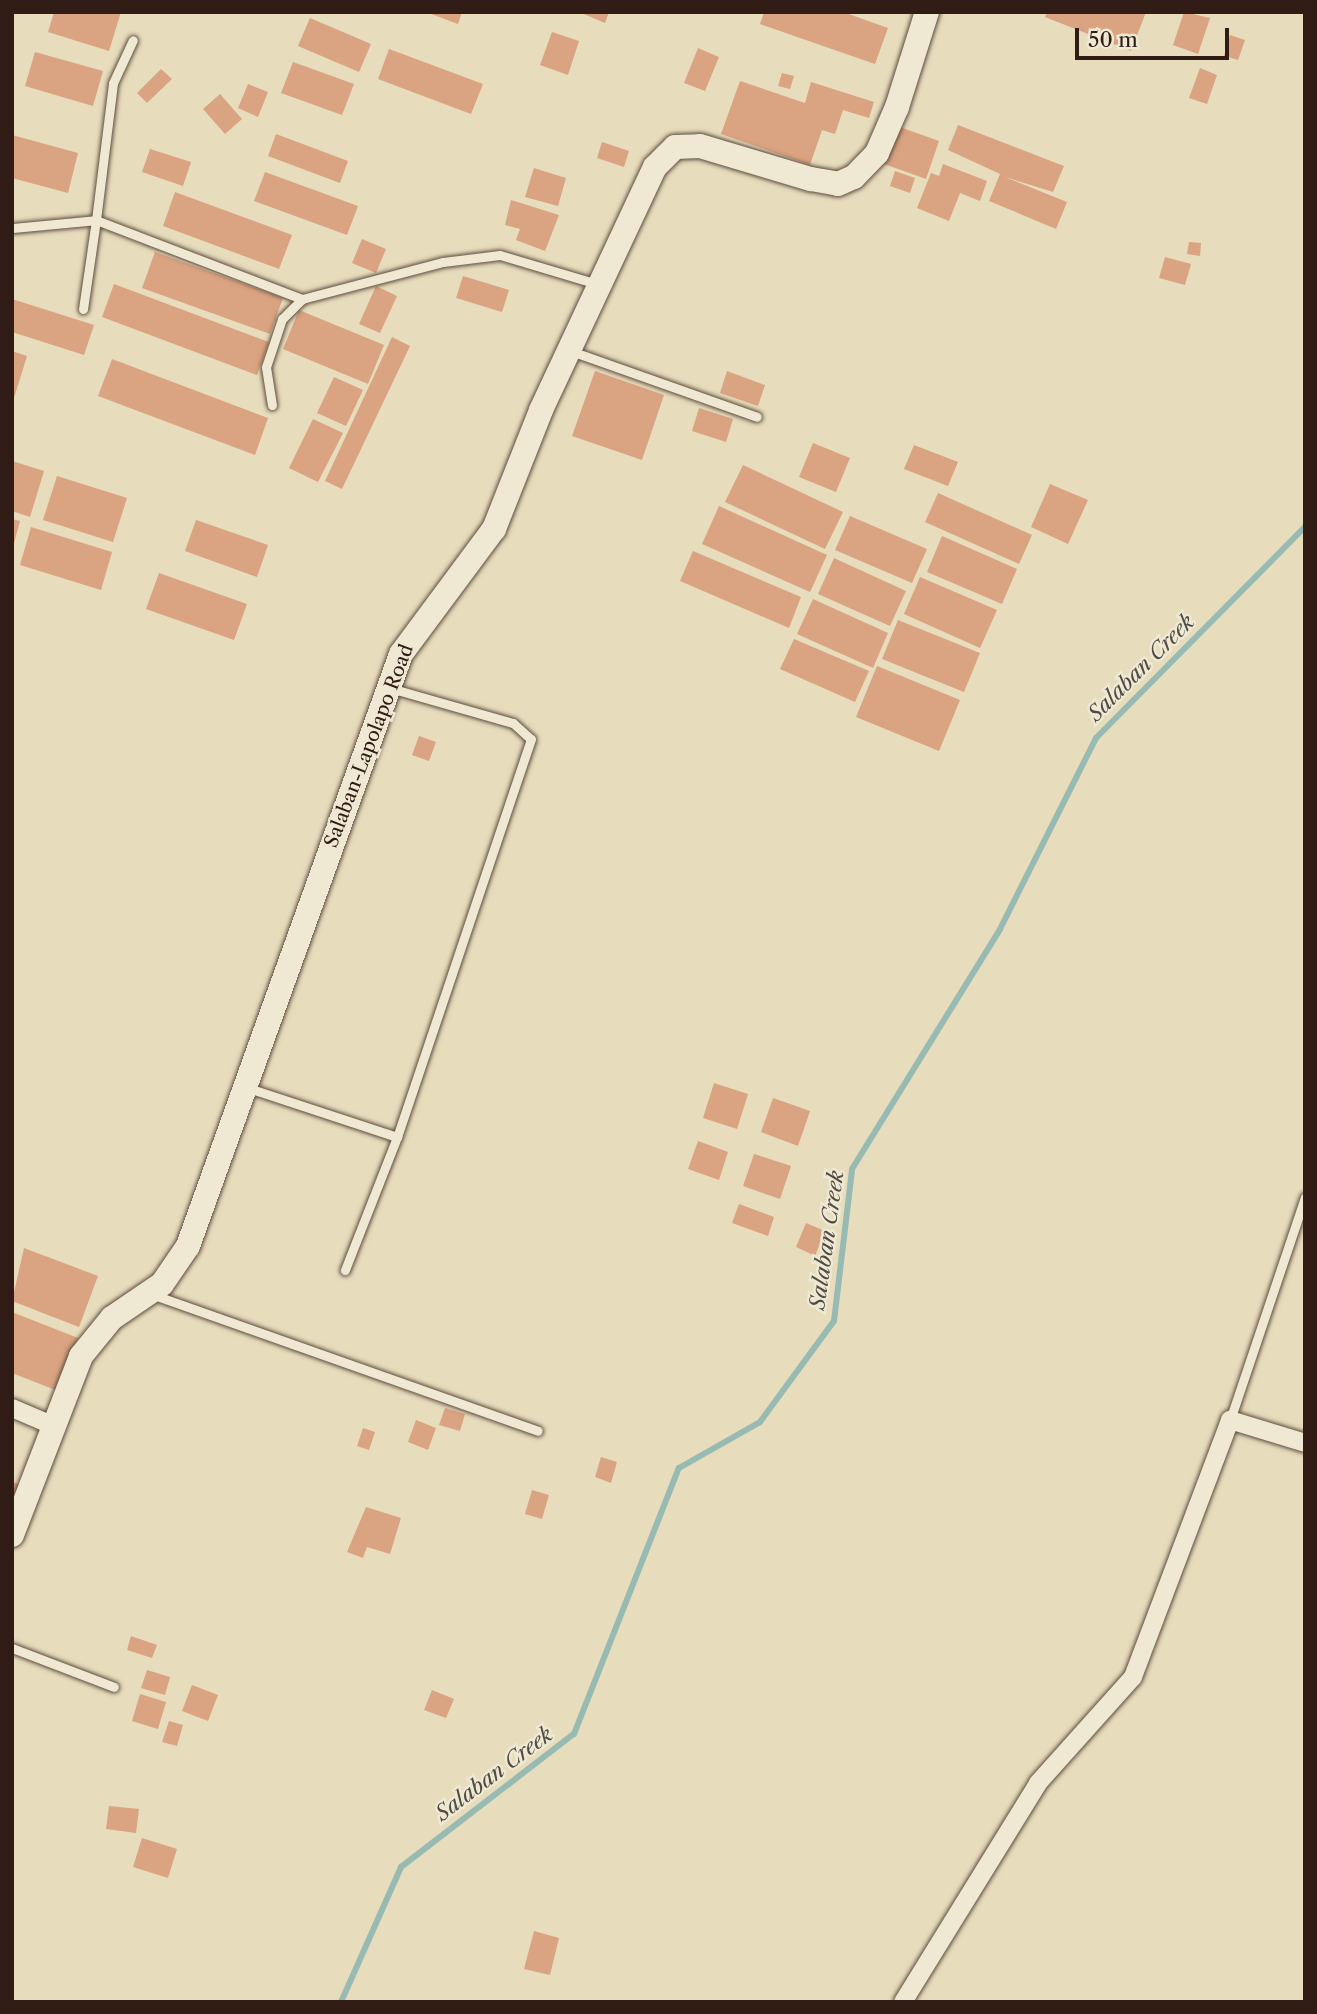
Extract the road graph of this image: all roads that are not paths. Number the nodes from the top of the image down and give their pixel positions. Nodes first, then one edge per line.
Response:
1 (927, 12) edge
2 (133, 40) dead end
3 (96, 220) junction
4 (12, 228) edge
5 (602, 286) junction
6 (302, 299) junction
7 (83, 309) dead end
8 (571, 351) junction
9 (272, 405) dead end
10 (757, 417) dead end
11 (390, 688) junction
12 (243, 1086) junction
13 (397, 1137) junction
14 (1305, 1197) edge
15 (345, 1270) dead end
16 (149, 1293) junction
17 (12, 1408) edge
18 (1230, 1420) junction
19 (54, 1426) junction
20 (538, 1431) dead end
21 (1305, 1443) edge
22 (12, 1535) edge
23 (12, 1648) edge
24 (114, 1686) dead end
25 (902, 2002) edge

1 - 5 street, Salaban-Lapolapo Road
2 - 3 lane
3 - 4 lane
3 - 6 lane
3 - 7 lane
5 - 6 lane
5 - 8 street, Salaban-Lapolapo Road
6 - 9 lane
8 - 10 lane
8 - 11 street, Salaban-Lapolapo Road
11 - 12 street, Salaban-Lapolapo Road
11 - 13 lane
12 - 13 lane
12 - 16 street, Salaban-Lapolapo Road
13 - 15 lane
14 - 18 lane
16 - 19 street, Salaban-Lapolapo Road
16 - 20 lane
17 - 19 street
18 - 21 street
18 - 25 street
19 - 22 street, Salaban-Lapolapo Road
23 - 24 lane

